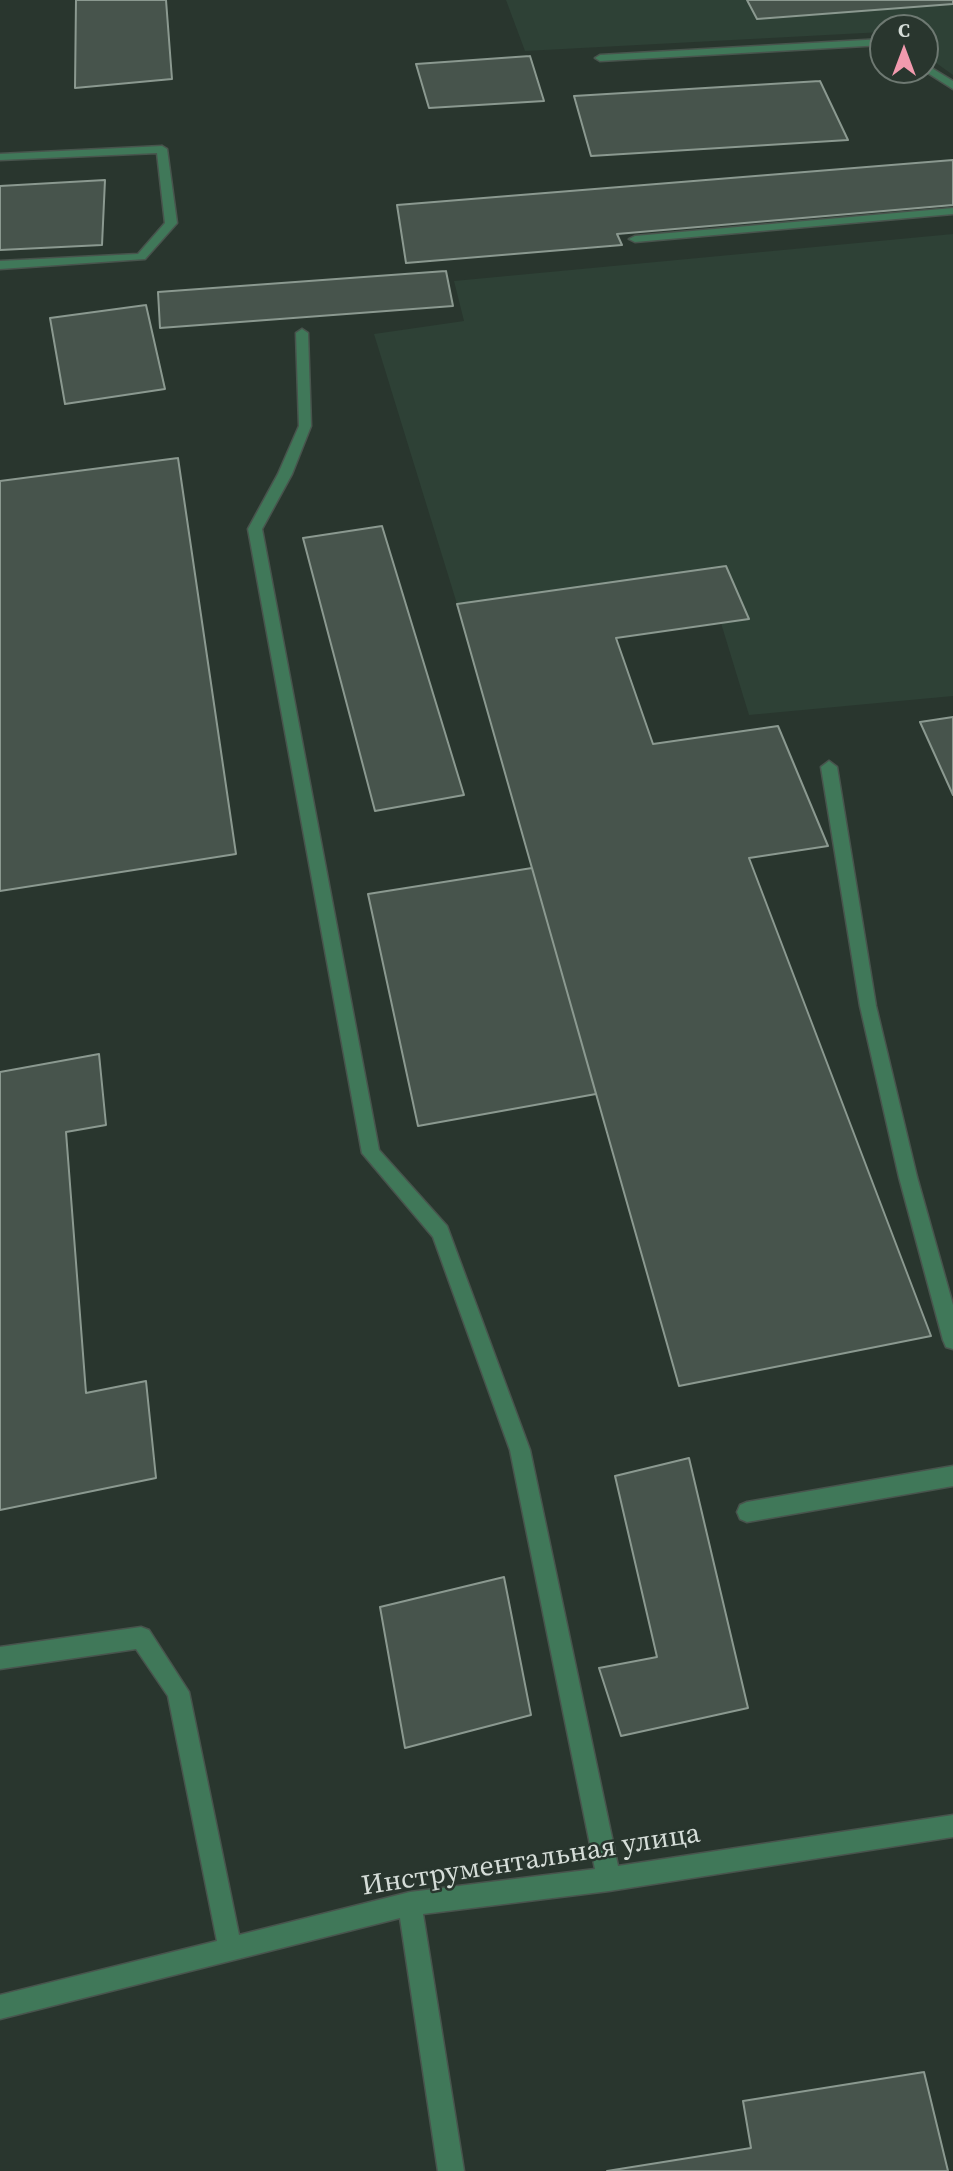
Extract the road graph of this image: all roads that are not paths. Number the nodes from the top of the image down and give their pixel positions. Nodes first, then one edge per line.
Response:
1 (869, 43) edge
2 (600, 58) dead end
3 (0, 157) edge
4 (953, 211) edge
5 (635, 239) dead end
6 (0, 265) edge
7 (302, 333) dead end
8 (829, 767) dead end
9 (953, 1340) edge
10 (953, 1476) edge
11 (747, 1513) dead end
12 (0, 1658) edge
13 (953, 1826) edge
14 (608, 1879) junction
15 (410, 1904) junction
16 (230, 1949) junction
17 (0, 2007) edge
18 (451, 2171) edge

1 - 2 street
3 - 6 street
4 - 5 street
7 - 14 street
8 - 9 street
10 - 11 street
12 - 16 street
13 - 14 street, Инструментальная улица
14 - 15 street, Инструментальная улица
15 - 16 street, Инструментальная улица
15 - 18 street
16 - 17 street, Инструментальная улица

